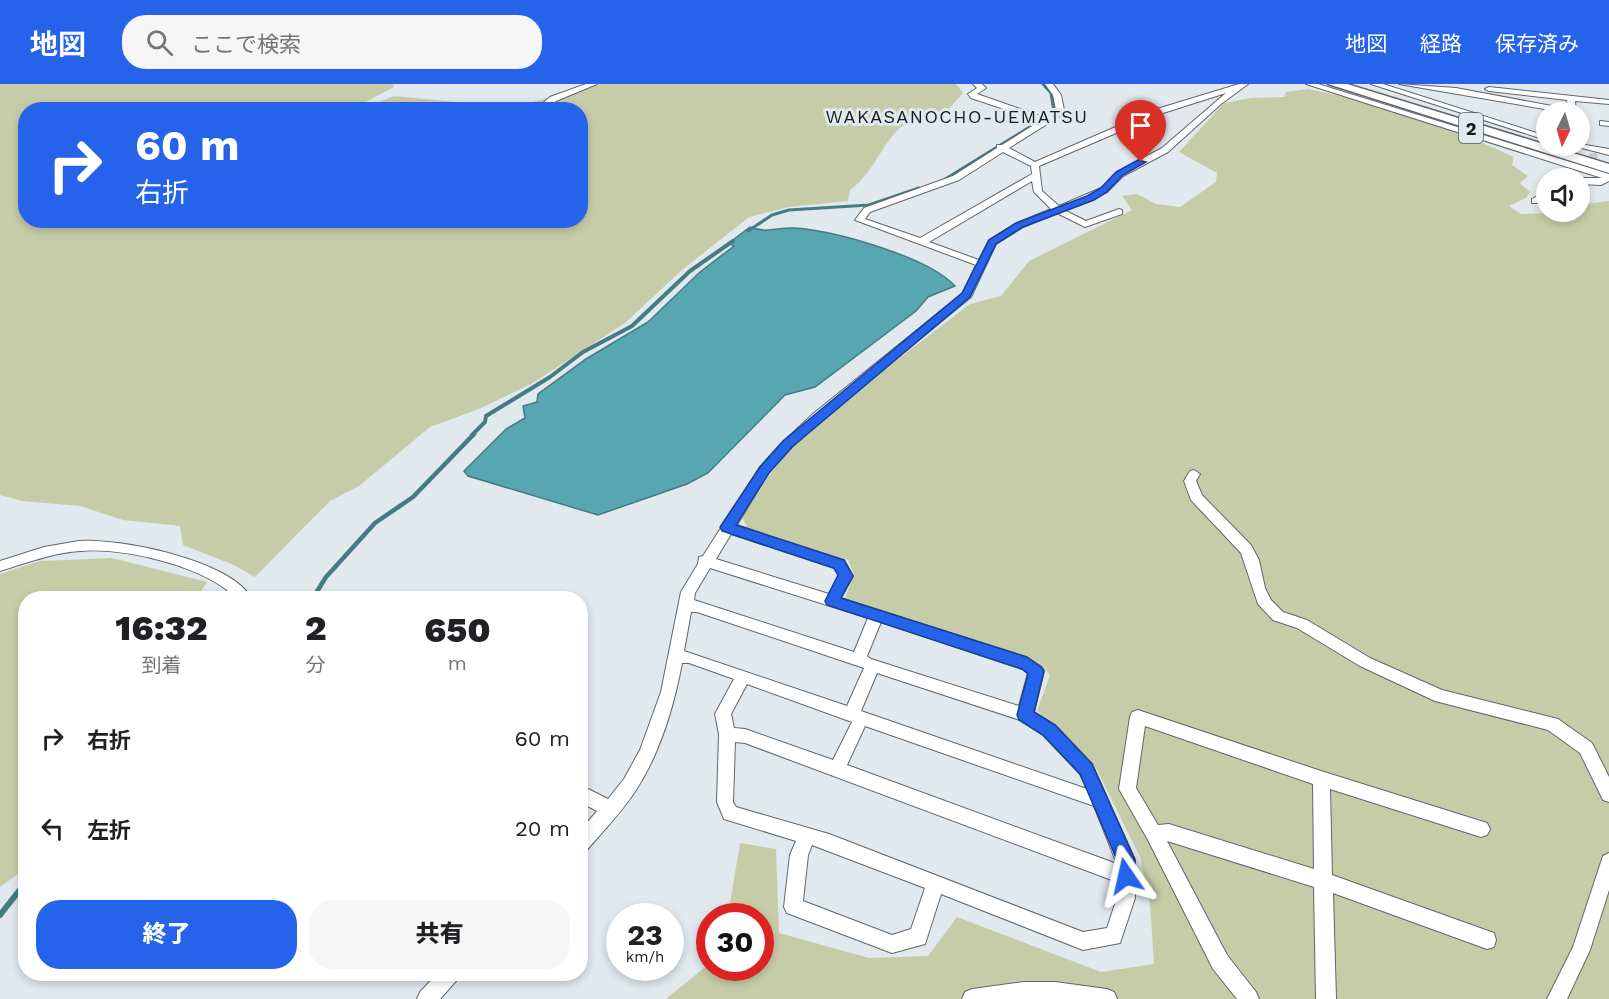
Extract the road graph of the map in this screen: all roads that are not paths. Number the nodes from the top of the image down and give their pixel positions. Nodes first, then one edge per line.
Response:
1 (593, 84) edge
2 (977, 84) edge
3 (1049, 84) edge
4 (1310, 84) edge
5 (1334, 84) edge
6 (1356, 84) edge
7 (1375, 84) edge
8 (1403, 84) edge
9 (1468, 84) edge
10 (1242, 85) edge
11 (1571, 97) junction
12 (549, 102) edge
13 (1609, 102) edge
14 (1042, 119) junction
15 (1536, 135) edge
16 (1536, 141) edge
17 (1000, 147) junction
18 (1511, 148) junction
19 (1590, 151) edge
20 (1609, 152) edge
21 (1590, 155) edge
22 (1609, 160) edge
23 (1609, 169) edge
24 (1035, 170) junction
25 (1595, 173) dead end
26 (1609, 177) edge
27 (1590, 181) edge
28 (1058, 210) junction
29 (1119, 212) dead end
30 (921, 242) junction
31 (982, 264) junction
32 (1194, 474) dead end
33 (727, 527) junction
34 (704, 561) junction
35 (0, 566) edge
36 (240, 591) edge
37 (832, 601) junction
38 (686, 606) junction
39 (877, 615) junction
40 (676, 657) junction
41 (865, 663) junction
42 (744, 676) junction
43 (1025, 715) junction
44 (856, 717) junction
45 (727, 734) junction
46 (837, 769) junction
47 (1321, 779) junction
48 (1609, 794) edge
49 (588, 797) edge
50 (1098, 799) junction
51 (611, 810) junction
52 (1480, 829) dead end
53 (1154, 834) junction
54 (588, 836) edge
55 (807, 836) junction
56 (1609, 862) edge
57 (1126, 876) junction
58 (1324, 881) junction
59 (936, 883) junction
60 (1487, 940) dead end
61 (443, 981) edge
62 (427, 999) edge
63 (972, 999) edge
64 (1107, 999) edge
65 (1249, 999) edge
66 (1326, 999) edge
67 (1557, 999) edge

1 - 12 street
2 - 14 street
3 - 14 street
4 - 18 street
5 - 23 highway, 2
6 - 16 highway, 2
7 - 15 street
8 - 11 street
9 - 11 street
10 - 24 street
10 - 28 street
11 - 13 street
14 - 17 street
17 - 24 street
17 - 30 street
18 - 25 street
18 - 26 street
19 - 20 street
21 - 22 highway
24 - 28 street
24 - 30 street
26 - 27 street
28 - 29 street
28 - 31 street
30 - 31 street
31 - 33 street
32 - 48 street
33 - 34 street
33 - 37 street
34 - 37 street
34 - 38 street
35 - 36 street
37 - 39 street
38 - 40 street
38 - 41 street
39 - 41 street
39 - 43 street
40 - 42 street
40 - 51 street
41 - 43 street
41 - 44 street
42 - 44 street
42 - 45 street
43 - 50 street
44 - 46 street
44 - 50 street
45 - 46 street
45 - 55 street
46 - 57 street
47 - 52 street
47 - 53 street
47 - 58 street
49 - 51 street
50 - 57 street
51 - 54 street
53 - 58 street
53 - 65 street
55 - 59 street
55 - 59 street
56 - 67 street
57 - 59 street
58 - 60 street
58 - 66 street
61 - 62 street
63 - 64 street

